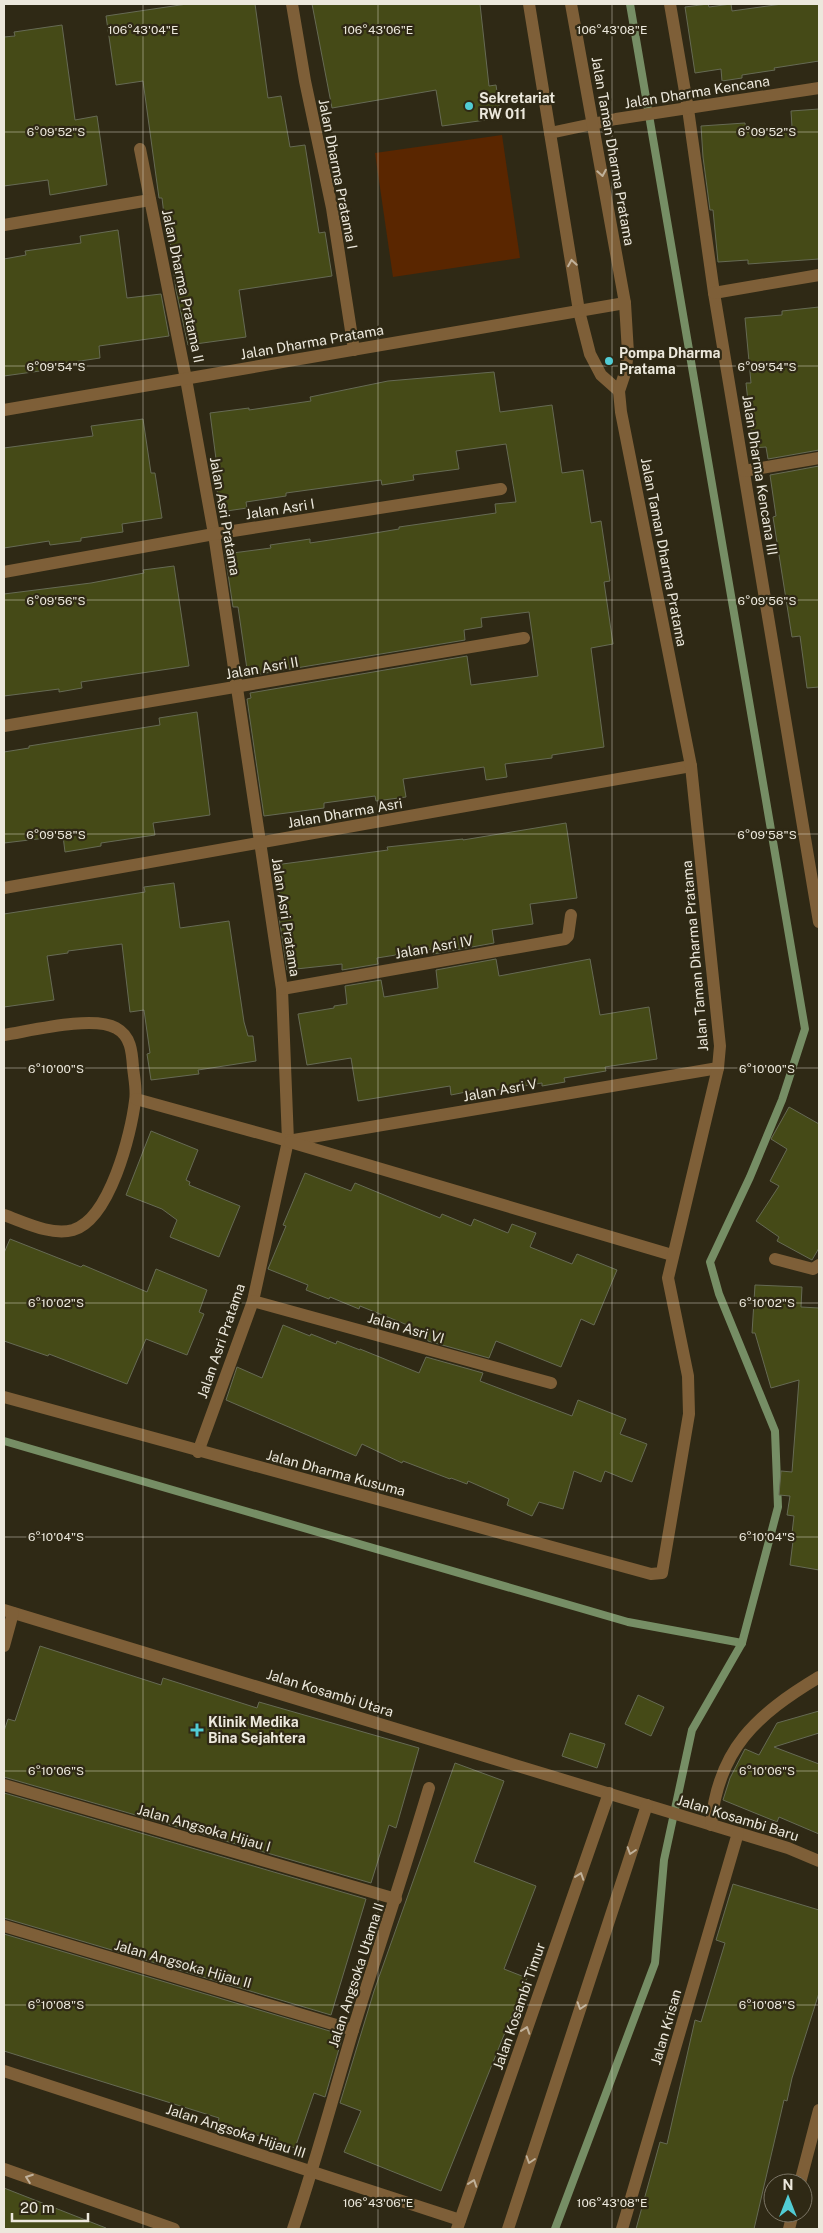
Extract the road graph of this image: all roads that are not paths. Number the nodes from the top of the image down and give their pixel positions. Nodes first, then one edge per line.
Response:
1 (292, 4) edge
2 (529, 4) edge
3 (571, 4) edge
4 (670, 4) edge
5 (819, 88) edge
6 (687, 109) junction
7 (593, 125) junction
8 (550, 133) junction
9 (140, 149) dead end
10 (150, 200) junction
11 (4, 225) edge
12 (819, 275) edge
13 (714, 293) junction
14 (626, 303) junction
15 (580, 311) junction
16 (354, 350) junction
17 (186, 379) junction
18 (619, 391) junction
19 (4, 410) edge
20 (819, 458) edge
21 (744, 471) junction
22 (502, 489) dead end
23 (214, 534) junction
24 (4, 572) edge
25 (524, 638) dead end
26 (237, 687) junction
27 (4, 726) edge
28 (691, 766) junction
29 (260, 844) junction
30 (4, 888) edge
31 (571, 915) dead end
32 (819, 922) edge
33 (282, 988) junction
34 (4, 1035) edge
35 (718, 1068) junction
36 (136, 1099) junction
37 (288, 1142) junction
38 (4, 1215) edge
39 (672, 1255) junction
40 (775, 1259) dead end
41 (819, 1265) edge
42 (254, 1301) junction
43 (551, 1383) dead end
44 (4, 1397) edge
45 (198, 1452) junction
46 (660, 1575) joint
47 (8, 1611) edge
48 (4, 1646) edge
49 (819, 1677) edge
50 (4, 1785) edge
51 (429, 1788) dead end
52 (609, 1793) junction
53 (653, 1807) junction
54 (707, 1824) junction
55 (738, 1833) junction
56 (819, 1861) edge
57 (396, 1899) junction
58 (4, 1926) edge
59 (353, 2030) junction
60 (4, 2072) edge
61 (819, 2110) edge
62 (4, 2169) edge
63 (312, 2172) junction
64 (803, 2173) edge
65 (458, 2225) edge
66 (174, 2229) edge
67 (293, 2229) edge
68 (508, 2229) edge
69 (622, 2229) edge

1 - 16 street, Jalan Dharma Pratama I
2 - 8 street
3 - 7 street, Jalan Taman Dharma Pratama
4 - 6 street, Jalan Dharma Kencana III
5 - 6 street, Jalan Dharma Kencana
6 - 7 street, Jalan Dharma Kencana
6 - 13 street, Jalan Dharma Kencana III
7 - 8 street, Jalan Dharma Kencana
7 -> 14 street, Jalan Taman Dharma Pratama
15 -> 8 street
9 - 10 street, Jalan Dharma Pratama II
10 - 11 street, Jalan Dharma Pratama II
10 - 17 street, Jalan Dharma Pratama II
12 - 13 street
13 - 21 street, Jalan Dharma Kencana III
14 - 15 street, Jalan Dharma Pratama
14 - 18 street, Jalan Taman Dharma Pratama
15 - 16 street, Jalan Dharma Pratama
15 - 18 street
16 - 17 street, Jalan Dharma Pratama
17 - 19 street, Jalan Dharma Pratama
17 - 23 street, Jalan Asri Pratama
18 - 28 street, Jalan Taman Dharma Pratama
20 - 21 street
21 - 32 street, Jalan Dharma Kencana III
22 - 23 street, Jalan Asri I
23 - 24 street, Jalan Asri I
23 - 26 street, Jalan Asri Pratama
25 - 26 street, Jalan Asri II
26 - 27 street, Jalan Asri II
26 - 29 street, Jalan Asri Pratama
28 - 29 street, Jalan Dharma Asri
28 - 35 street, Jalan Taman Dharma Pratama
29 - 30 street, Jalan Dharma Asri
29 - 33 street, Jalan Asri Pratama
31 - 33 street, Jalan Asri IV
33 - 37 street, Jalan Asri Pratama
34 - 36 street
35 - 37 street, Jalan Asri V
35 - 39 street, Jalan Taman Dharma Pratama
36 - 37 street, Jalan Asri V
36 - 38 street
37 - 39 street, Jalan Asri V
37 - 42 street, Jalan Asri Pratama
39 - 46 street, Jalan Taman Dharma Pratama
40 - 41 street
42 - 43 street, Jalan Asri VI
42 - 45 street, Jalan Asri Pratama
44 - 45 street, Jalan Dharma Kusuma
45 - 46 street, Jalan Dharma Kusuma
47 - 48 street
47 - 52 street, Jalan Kosambi Utara
49 - 54 street
50 - 57 street, Jalan Angsoka Hijau I
51 - 57 street, Jalan Angsoka Utama II
52 - 53 street, Jalan Kosambi Utara
65 -> 52 street, Jalan Kosambi Timur
53 - 54 street, Jalan Kosambi Baru
53 -> 68 street
54 - 55 street, Jalan Kosambi Baru
55 - 56 street, Jalan Kosambi Baru
55 - 69 street, Jalan Krisan
57 - 59 street, Jalan Angsoka Utama II
58 - 59 street, Jalan Angsoka Hijau II
59 - 63 street, Jalan Angsoka Utama II
60 - 63 street, Jalan Angsoka Hijau III
61 - 64 street
66 -> 62 street
63 - 65 street, Jalan Angsoka Hijau III
63 - 67 street, Jalan Angsoka Utama II

